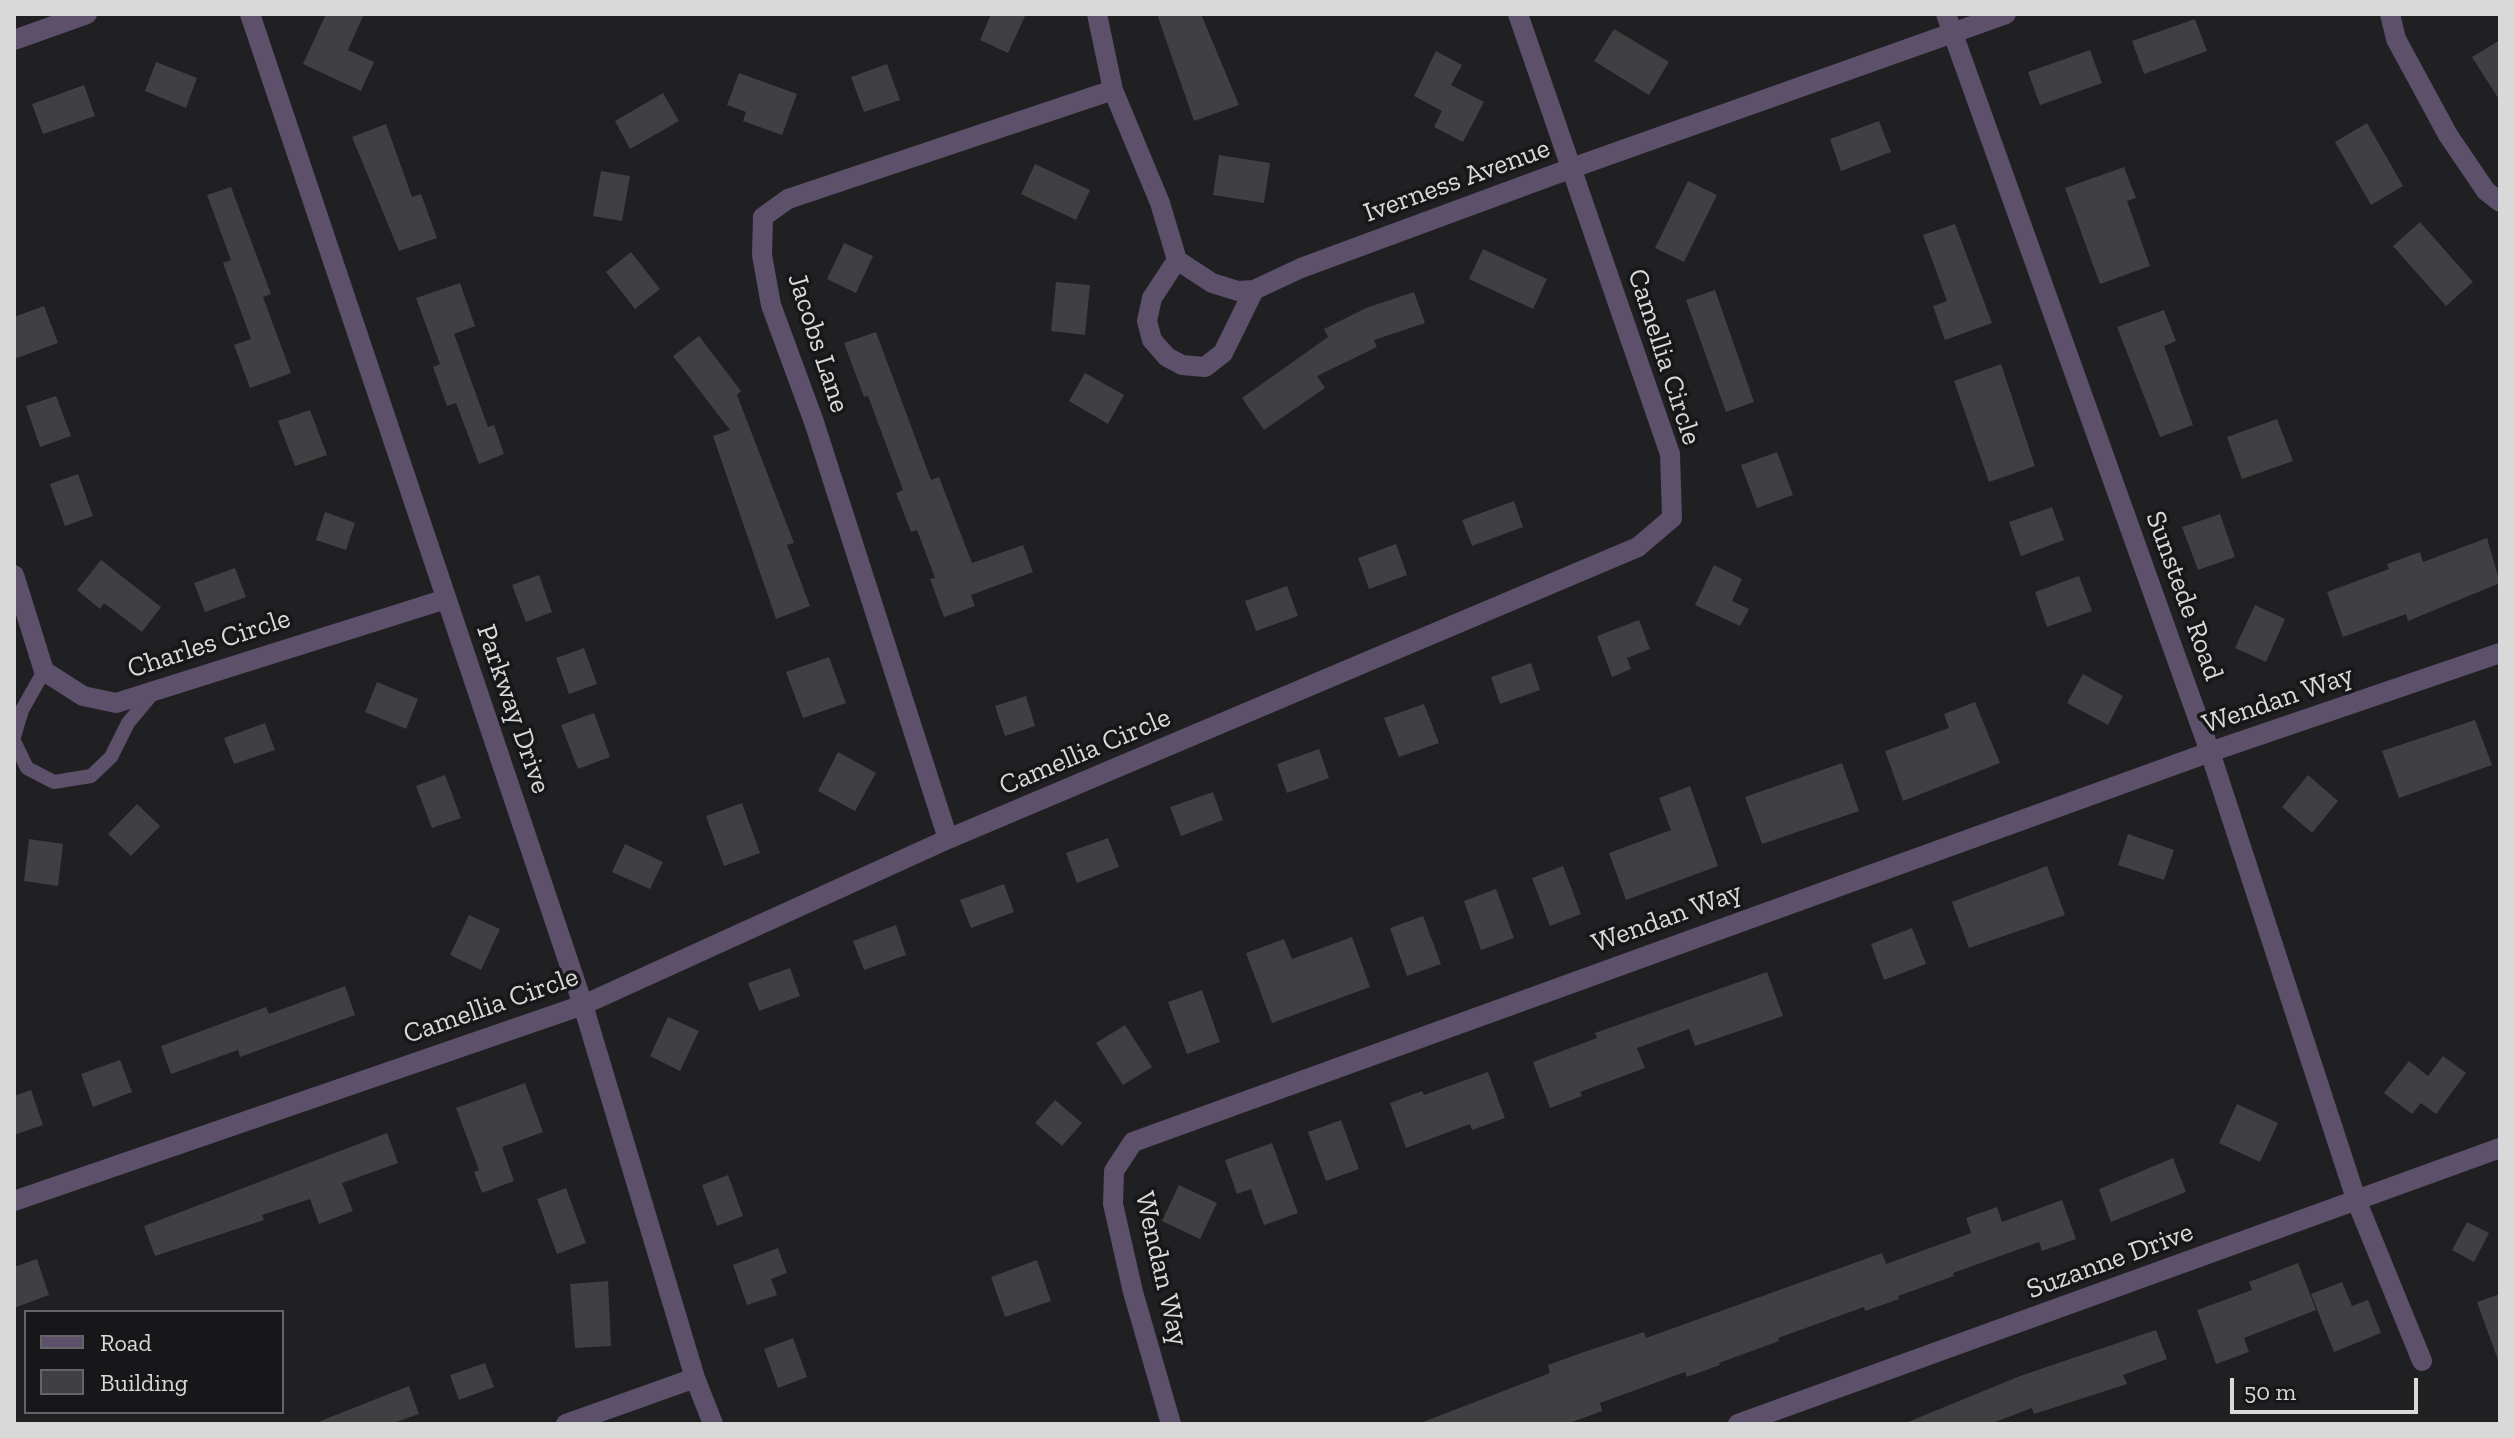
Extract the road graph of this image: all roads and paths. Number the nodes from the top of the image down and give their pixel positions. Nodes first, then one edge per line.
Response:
1 (87, 14) edge
2 (250, 14) edge
3 (1097, 14) edge
4 (1518, 14) edge
5 (2006, 14) edge
6 (2390, 14) edge
7 (1949, 23) edge
8 (14, 40) edge
9 (1113, 90) junction
10 (1572, 168) junction
11 (2500, 202) edge
12 (1177, 260) junction
13 (1254, 290) junction
14 (14, 575) edge
15 (446, 599) junction
16 (2500, 653) edge
17 (44, 671) junction
18 (153, 693) junction
19 (14, 739) edge
20 (2210, 752) junction
21 (948, 839) junction
22 (583, 1005) junction
23 (2500, 1148) edge
24 (14, 1201) edge
25 (2357, 1202) junction
26 (2422, 1361) dead end
27 (695, 1378) junction
28 (566, 1424) edge
29 (713, 1424) edge
30 (1171, 1424) edge
31 (1738, 1424) edge

1 - 8 street
2 - 15 street, Parkway Drive
3 - 9 street
4 - 10 street, Camellia Circle
5 - 7 street, Iverness Avenue
6 - 11 street
7 - 10 street, Iverness Avenue
7 - 20 street, Sunstede Road
9 - 12 street
9 - 21 street, Jacobs Lane
10 - 13 street, Iverness Avenue
10 - 21 street, Camellia Circle
12 - 13 street
12 - 13 street
14 - 17 street
15 - 18 street, Charles Circle
15 - 22 street, Parkway Drive
16 - 20 street, Wendan Way
17 - 18 street, Charles Circle
17 - 19 lane
18 - 19 lane
20 - 25 street, Sunstede Road
20 - 30 street, Wendan Way
21 - 22 street, Camellia Circle
22 - 24 street, Camellia Circle
22 - 27 street, Parkway Drive
23 - 25 street, Suzanne Drive
25 - 26 street, Sunstede Road
25 - 31 street, Suzanne Drive
27 - 28 street
27 - 29 street, Parkway Drive

